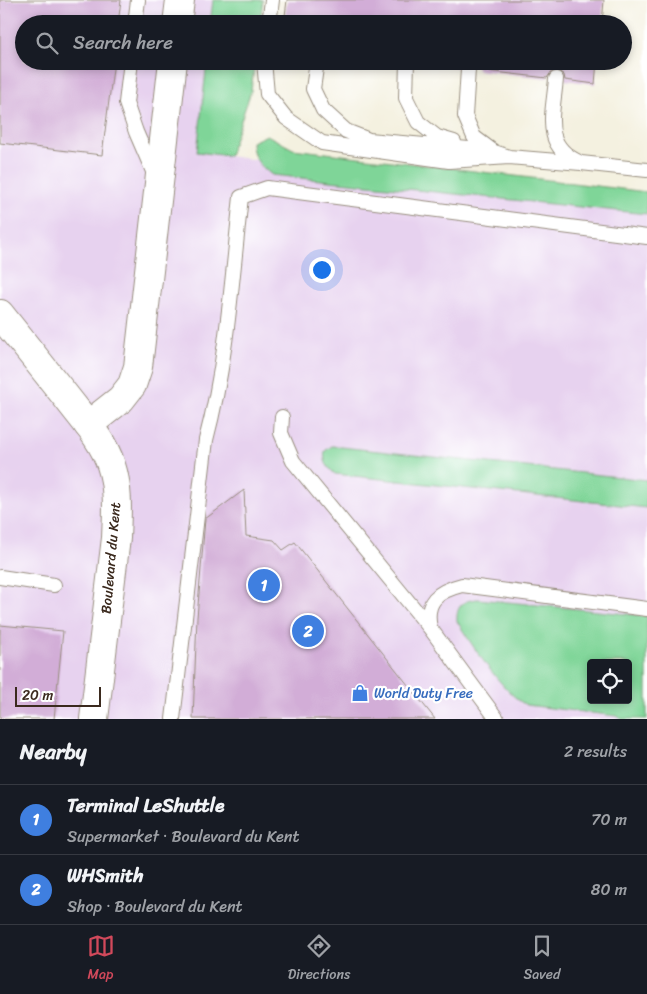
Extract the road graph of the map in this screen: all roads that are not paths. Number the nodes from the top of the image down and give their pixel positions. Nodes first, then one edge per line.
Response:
1 (138, 0) edge
2 (180, 0) edge
3 (272, 0) edge
4 (136, 15) edge
5 (178, 15) edge
6 (270, 15) edge
7 (130, 70) edge
8 (172, 70) edge
9 (265, 70) edge
10 (316, 70) edge
11 (407, 70) edge
12 (468, 70) edge
13 (556, 79) dead end
14 (494, 152) junction
15 (509, 157) junction
16 (582, 163) junction
17 (647, 170) edge
18 (158, 184) junction
19 (647, 237) edge
20 (0, 314) edge
21 (282, 417) dead end
22 (88, 425) junction
23 (0, 577) edge
24 (54, 585) dead end
25 (647, 609) edge
26 (430, 628) junction
27 (94, 719) edge
28 (173, 719) edge
29 (497, 719) edge

1 - 4 lane
2 - 5 street
3 - 6 lane
7 - 18 lane
8 - 18 street
9 - 15 lane
10 - 14 lane
11 - 14 lane
12 - 14 lane
13 - 16 lane
14 - 15 lane
15 - 16 lane
16 - 17 lane
18 - 22 street
19 - 28 lane
20 - 22 street, Boulevard du Kent
21 - 26 lane
22 - 27 street, Boulevard du Kent
23 - 24 lane
25 - 26 lane
26 - 29 lane

